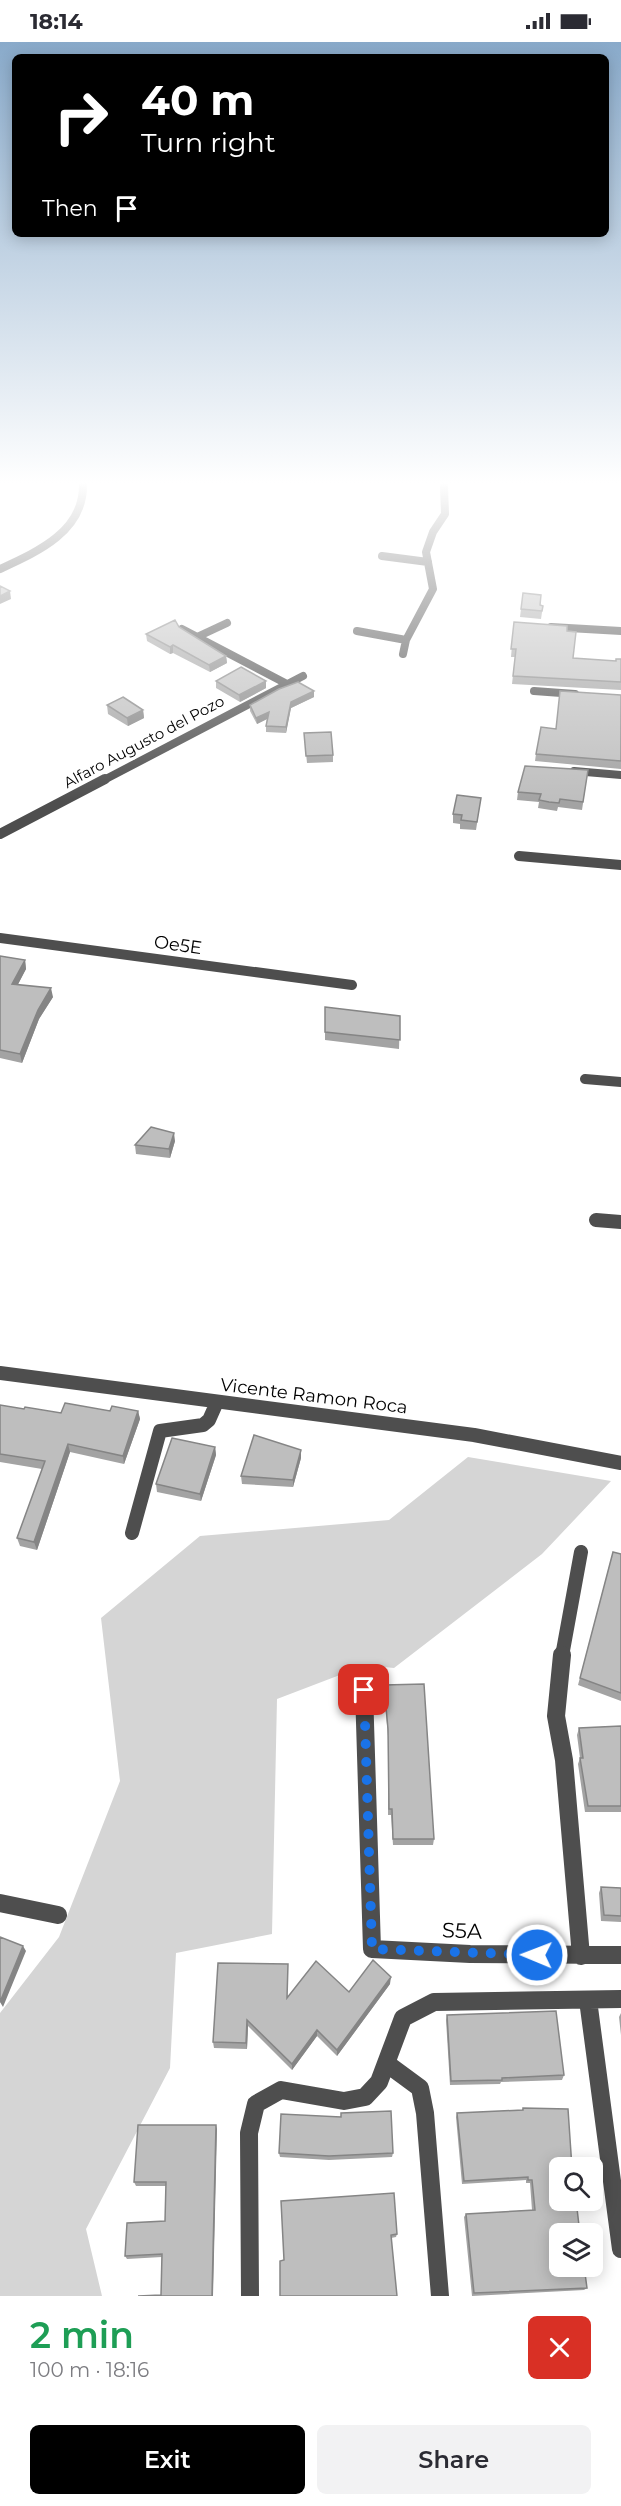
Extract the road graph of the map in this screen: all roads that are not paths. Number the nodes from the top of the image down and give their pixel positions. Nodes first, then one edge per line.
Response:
1 (432, 591) edge
2 (227, 623) dead end
3 (542, 626) edge
4 (182, 629) edge
5 (357, 631) dead end
6 (621, 632) edge
7 (197, 637) junction
8 (405, 640) junction
9 (403, 654) dead end
10 (303, 676) dead end
11 (287, 684) junction
12 (534, 691) dead end
13 (588, 694) edge
14 (563, 770) edge
15 (621, 775) edge
16 (0, 834) edge
17 (519, 856) dead end
18 (621, 865) edge
19 (0, 938) edge
20 (352, 985) dead end
21 (585, 1079) dead end
22 (621, 1082) edge
23 (596, 1220) dead end
24 (621, 1222) edge
25 (0, 1373) edge
26 (217, 1402) junction
27 (621, 1463) edge
28 (132, 1533) dead end
29 (581, 1552) dead end
30 (364, 1690) dead end
31 (0, 1903) edge
32 (58, 1915) dead end
33 (621, 1955) edge
34 (581, 1956) junction
35 (621, 1999) edge
36 (588, 2000) junction
37 (386, 2063) junction
38 (621, 2249) edge
39 (250, 2296) edge
40 (440, 2296) edge

1 - 8 street
2 - 7 street
3 - 6 street
4 - 7 street
5 - 8 street
7 - 11 street
8 - 9 street
10 - 11 street, Alfaro Augusto del Pozo
11 - 16 street, Alfaro Augusto del Pozo
12 - 13 street
14 - 15 street
17 - 18 street
19 - 20 street, Oe5E
21 - 22 street
23 - 24 street
25 - 26 street, Vicente Ramon Roca
26 - 27 street, Vicente Ramon Roca
26 - 28 street
29 - 34 street
30 - 34 street, S5A
31 - 32 street
33 - 34 street, S5A
35 - 36 street
36 - 37 street
36 - 38 street
37 - 39 street
37 - 40 street

